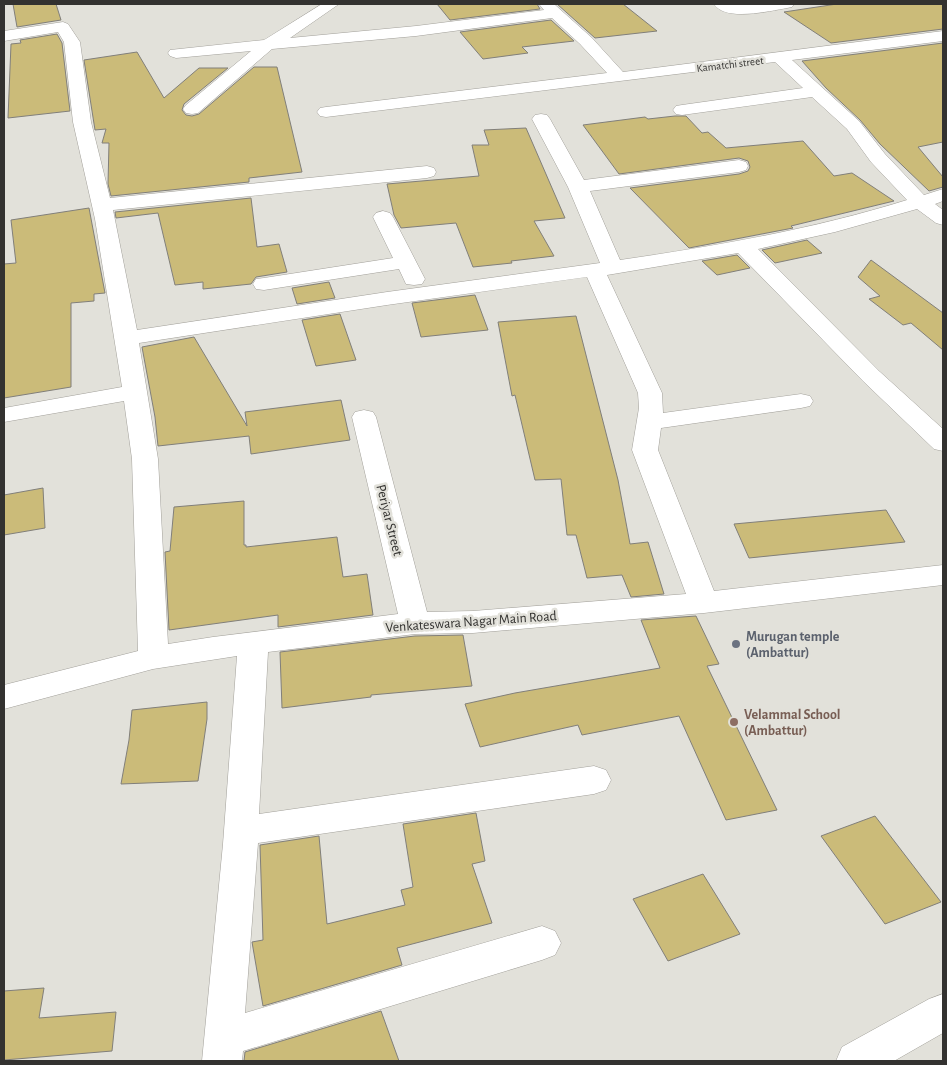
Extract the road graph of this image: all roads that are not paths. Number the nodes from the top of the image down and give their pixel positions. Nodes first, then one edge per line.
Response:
1 (332, 4) edge
2 (721, 4) edge
3 (787, 4) edge
4 (551, 8) edge
5 (4, 36) edge
6 (943, 36) edge
7 (266, 46) junction
8 (176, 53) dead end
9 (780, 58) junction
10 (619, 77) junction
11 (816, 91) junction
12 (192, 109) dead end
13 (682, 110) dead end
14 (326, 112) dead end
15 (541, 119) dead end
16 (739, 166) dead end
17 (428, 172) dead end
18 (578, 187) junction
19 (943, 195) edge
20 (921, 203) junction
21 (102, 205) junction
22 (383, 217) dead end
23 (943, 219) edge
24 (745, 248) junction
25 (406, 262) junction
26 (603, 269) junction
27 (264, 284) dead end
28 (421, 293) junction
29 (127, 338) junction
30 (135, 392) junction
31 (801, 401) dead end
32 (4, 415) edge
33 (364, 417) dead end
34 (650, 422) junction
35 (943, 444) edge
36 (943, 575) edge
37 (704, 603) junction
38 (415, 623) junction
39 (253, 644) junction
40 (153, 658) junction
41 (4, 697) edge
42 (594, 780) dead end
43 (241, 831) junction
44 (542, 942) dead end
45 (943, 1012) edge
46 (223, 1049) edge
47 (856, 1061) edge

1 - 7 street
2 - 3 street
4 - 7 street
4 - 10 street
5 - 21 street
6 - 9 street, Kamatchi street
7 - 8 street
7 - 12 street
9 - 10 street, Kamatchi street
9 - 11 street
10 - 14 street, Kamatchi street
11 - 13 street
11 - 20 street
15 - 18 street
16 - 18 street
17 - 21 street
18 - 26 street
19 - 20 street
20 - 23 street
20 - 24 street
21 - 29 street
22 - 25 street
24 - 26 street
24 - 35 street
25 - 27 street
25 - 28 street
26 - 28 street
26 - 34 street
28 - 29 street
29 - 30 street
30 - 32 street
30 - 40 street
31 - 34 street
33 - 38 street, Periyar Street
34 - 37 street
36 - 37 street, Venkateswara Nagar Main Road
37 - 38 street, Venkateswara Nagar Main Road
38 - 39 street, Venkateswara Nagar Main Road
39 - 40 street, Venkateswara Nagar Main Road
39 - 43 street
40 - 41 street, Venkateswara Nagar Main Road
42 - 43 street
43 - 46 street
44 - 46 street
45 - 47 street

